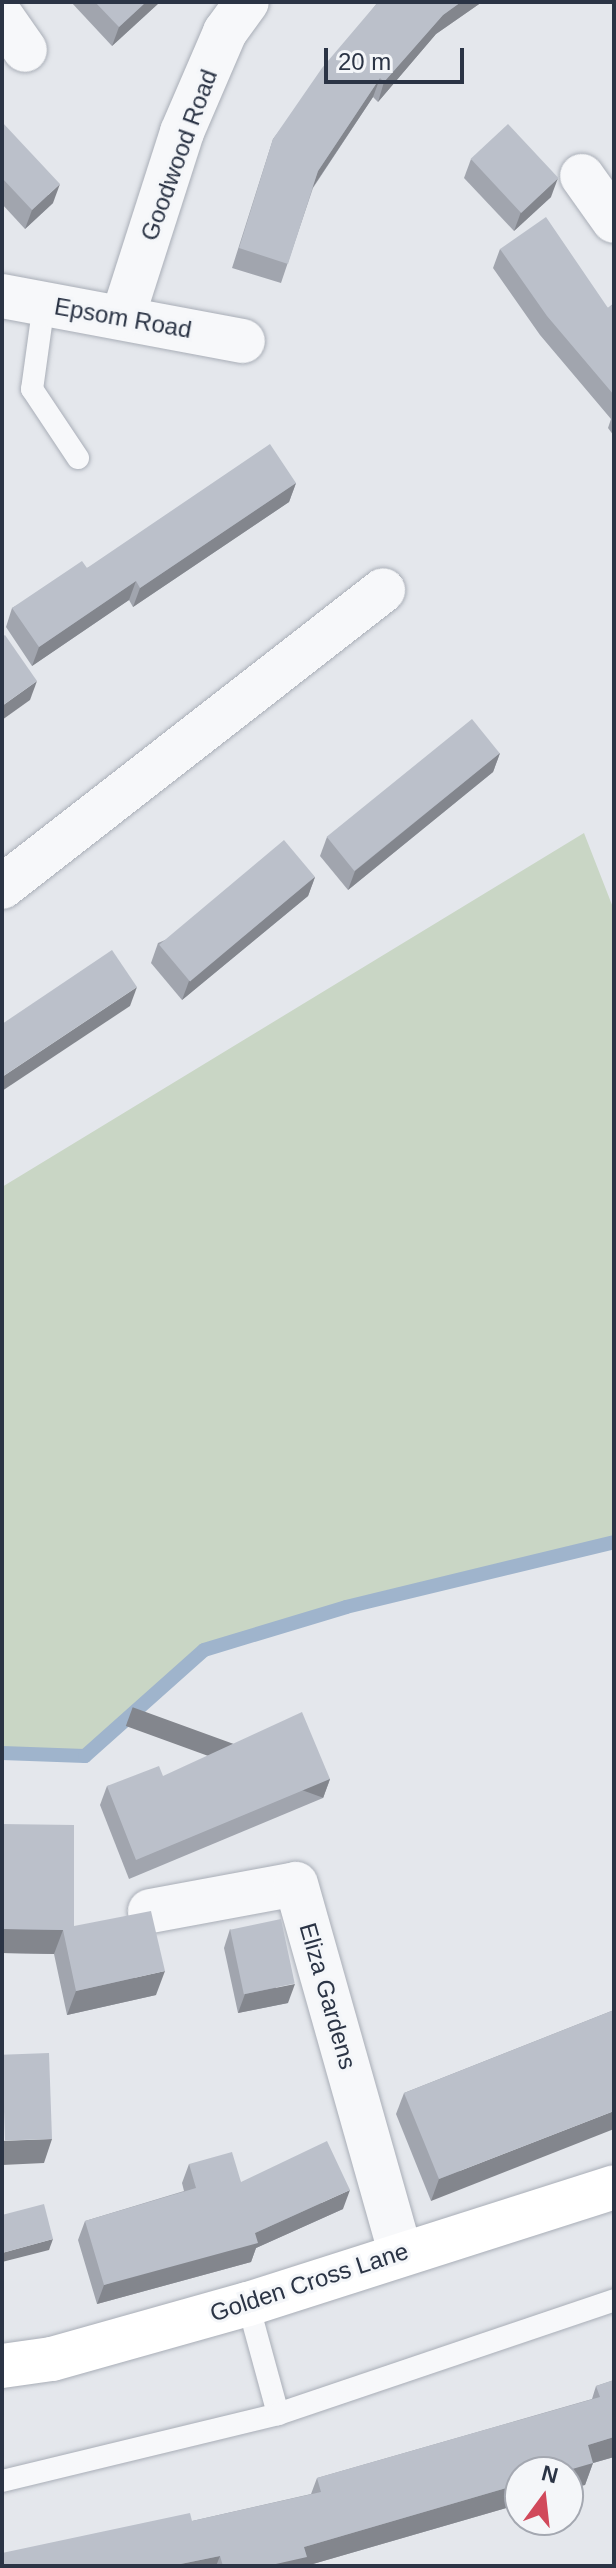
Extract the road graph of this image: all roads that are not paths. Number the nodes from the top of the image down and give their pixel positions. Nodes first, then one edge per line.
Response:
1 (247, 2) edge
2 (582, 176) dead end
3 (614, 221) edge
4 (2, 296) edge
5 (44, 303) junction
6 (123, 316) junction
7 (243, 341) dead end
8 (78, 458) dead end
9 (383, 590) dead end
10 (2, 887) edge
11 (150, 1911) edge
12 (614, 2187) edge
13 (400, 2252) junction
14 (614, 2300) edge
15 (248, 2304) junction
16 (2, 2366) edge
17 (278, 2414) junction
18 (2, 2481) edge

1 - 6 street, Goodwood Road
2 - 3 street
4 - 5 street, Epsom Road
5 - 6 street, Epsom Road
5 - 8 lane
6 - 7 street, Epsom Road
9 - 10 street
11 - 13 street, Eliza Gardens
12 - 13 main road, Golden Cross Lane
13 - 15 main road, Golden Cross Lane
14 - 17 lane
15 - 16 main road, Golden Cross Lane
15 - 17 lane
17 - 18 lane

